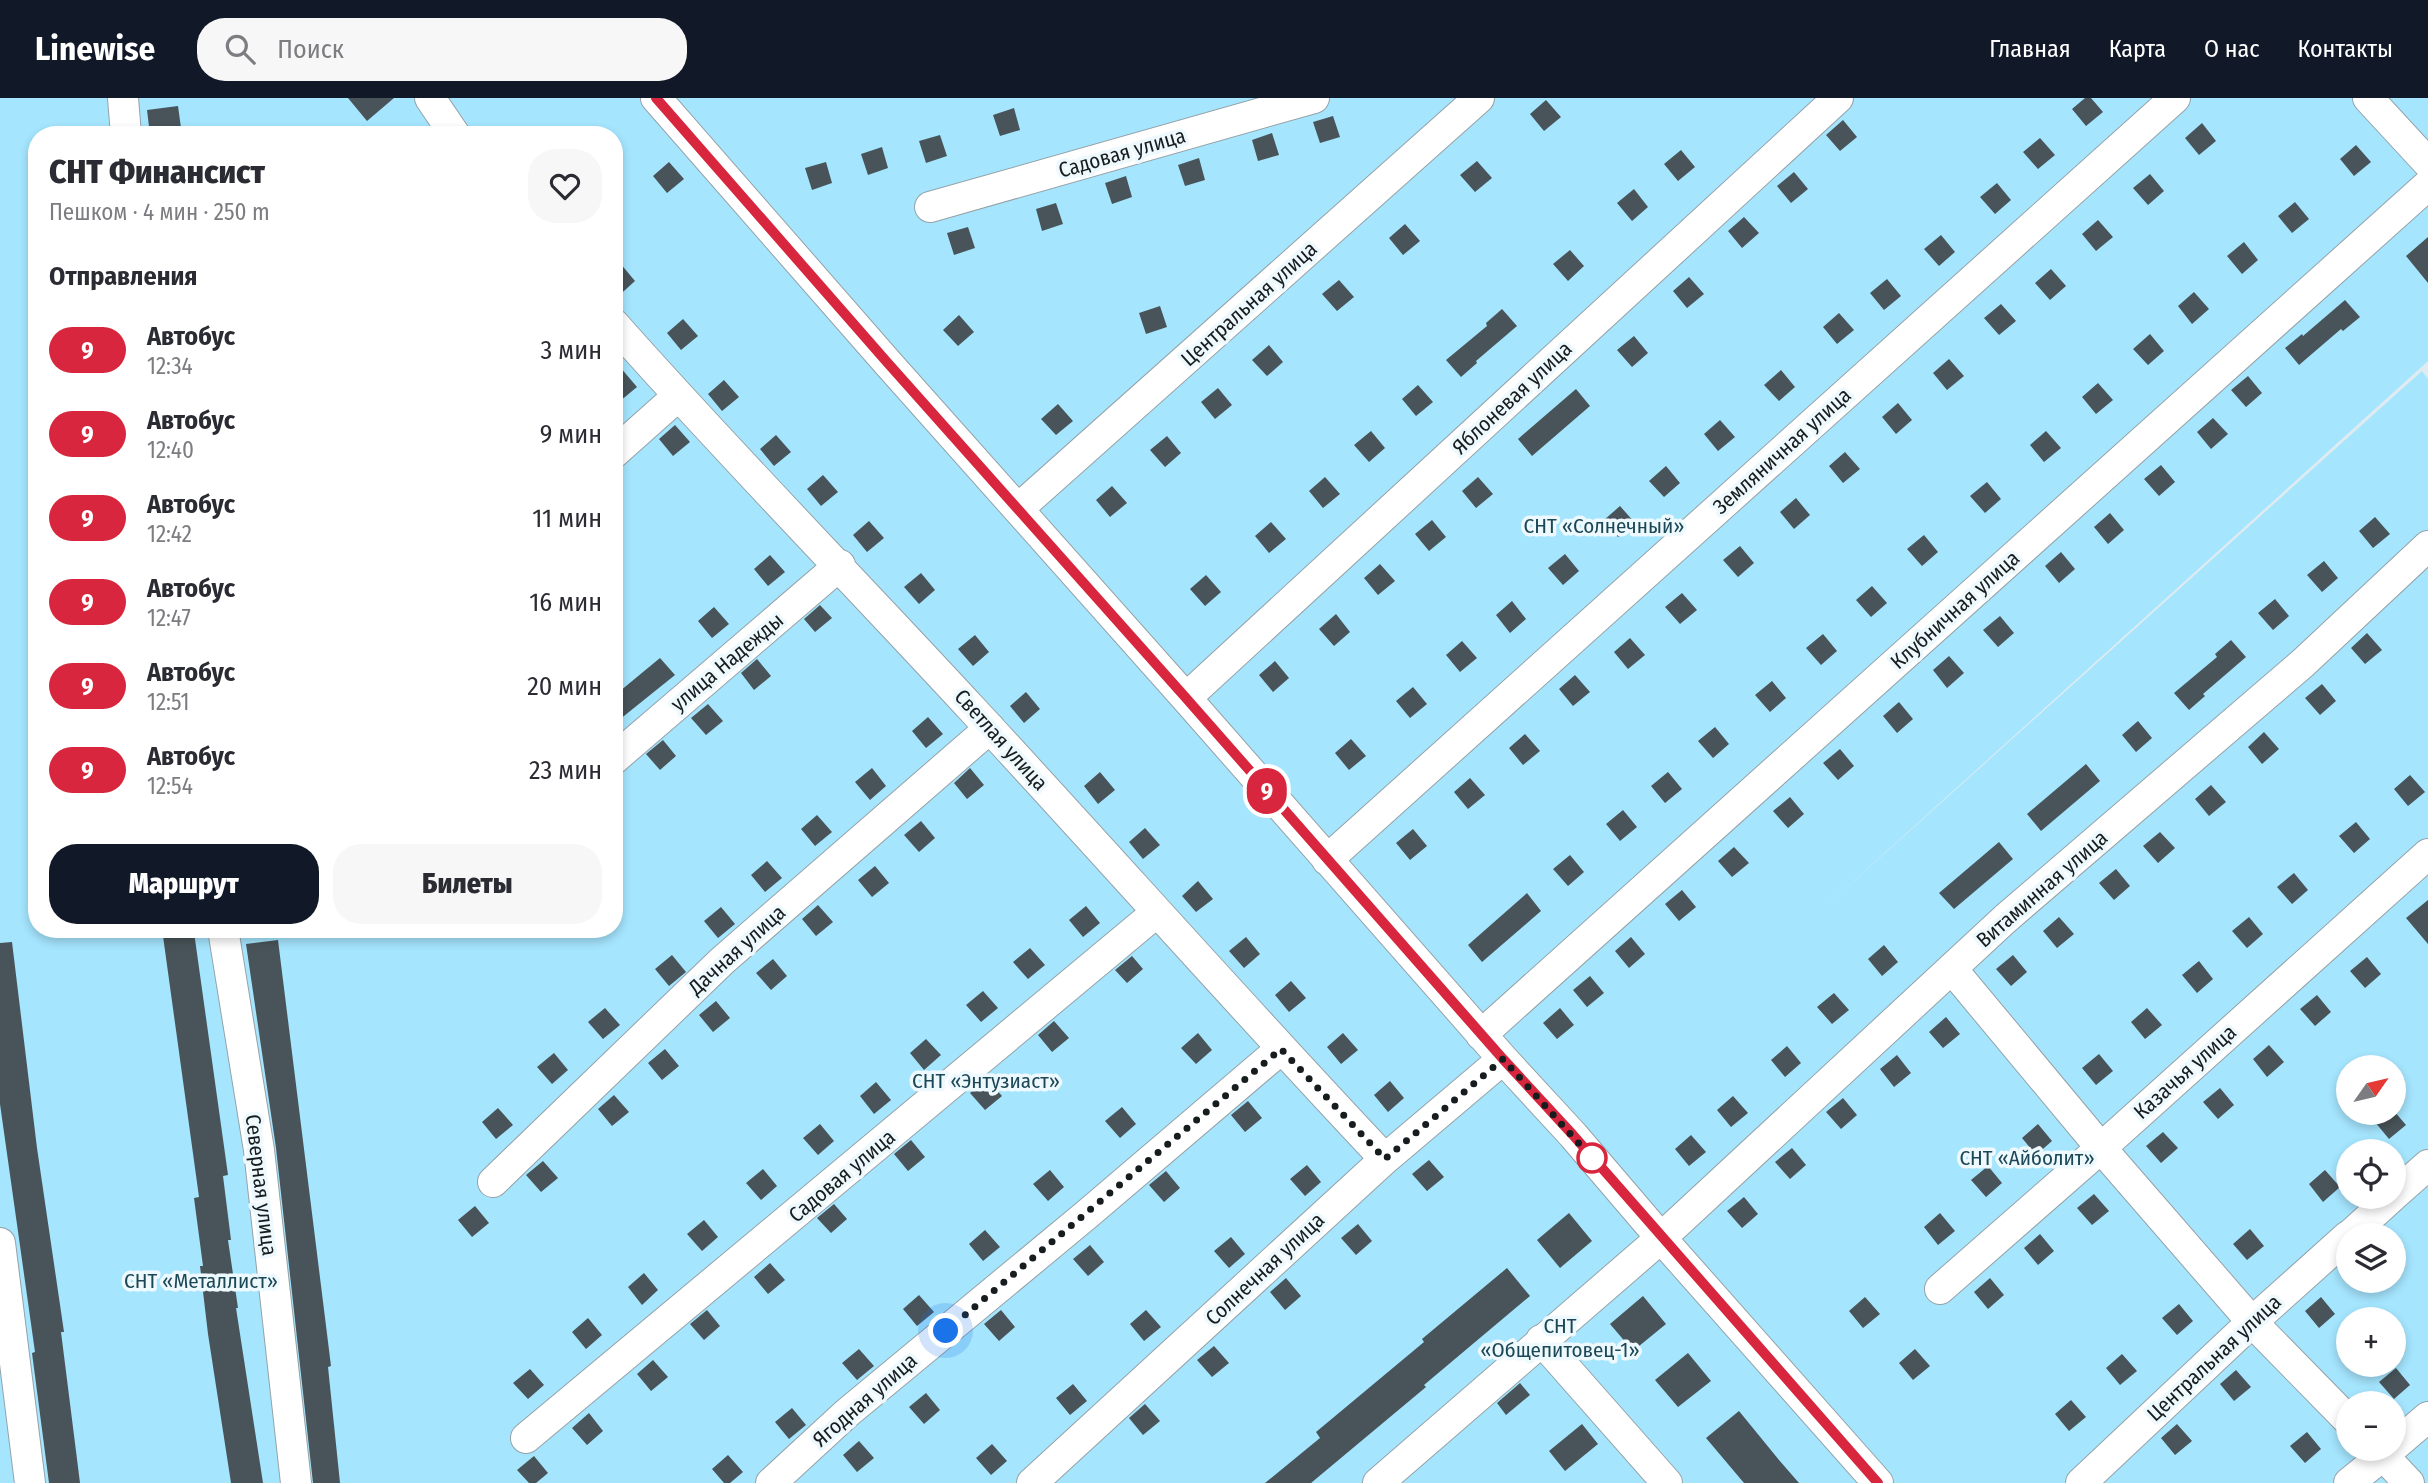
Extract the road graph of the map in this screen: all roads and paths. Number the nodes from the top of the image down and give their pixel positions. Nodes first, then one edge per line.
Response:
1 (123, 98) edge
2 (430, 98) edge
3 (1314, 98) edge
4 (1479, 98) edge
5 (1838, 98) edge
6 (2175, 98) edge
7 (2368, 98) edge
8 (658, 99) edge
9 (125, 126) edge
10 (449, 126) edge
11 (2428, 163) edge
12 (2428, 185) edge
13 (930, 207) dead end
14 (623, 334) edge
15 (678, 396) junction
16 (623, 445) edge
17 (1018, 509) junction
18 (2428, 546) edge
19 (840, 565) junction
20 (1186, 698) junction
21 (990, 728) junction
22 (623, 751) edge
23 (2428, 854) edge
24 (1327, 860) junction
25 (1157, 912) junction
26 (224, 938) edge
27 (1952, 969) junction
28 (1481, 1035) junction
29 (1281, 1049) junction
30 (1503, 1059) junction
31 (2101, 1148) junction
32 (1385, 1159) junction
33 (2428, 1165) edge
34 (493, 1181) dead end
35 (2406, 1184) edge
36 (2379, 1209) edge
37 (2363, 1223) edge
38 (1661, 1238) junction
39 (0, 1243) edge
40 (2336, 1248) edge
41 (1940, 1289) dead end
42 (2252, 1322) junction
43 (1541, 1340) junction
44 (2336, 1408) edge
45 (2428, 1417) edge
46 (2406, 1434) edge
47 (526, 1438) dead end
48 (2374, 1461) edge
49 (2394, 1461) edge
50 (30, 1483) edge
51 (296, 1483) edge
52 (771, 1483) edge
53 (1032, 1483) edge
54 (1378, 1483) edge
55 (1667, 1483) edge
56 (1878, 1483) edge
57 (2081, 1483) edge
58 (2349, 1483) edge
59 (2409, 1483) edge

1 - 9 street
2 - 10 street
3 - 13 street, Садовая улица
4 - 17 street, Центральная улица
5 - 20 street, Яблоневая улица
6 - 24 street, Земляничная улица
7 - 11 street
8 - 17 street
12 - 28 street, Клубничная улица
14 - 15 street, Светлая улица
15 - 16 street
15 - 19 street, Светлая улица
17 - 20 street
18 - 27 street, Витаминная улица
19 - 21 street, Светлая улица
19 - 22 street, улица Надежды
20 - 24 street
21 - 25 street, Светлая улица
21 - 34 street, Дачная улица
23 - 31 street, Казачья улица
24 - 28 street
25 - 29 street, Светлая улица
25 - 47 street, Садовая улица
26 - 51 street, Северная улица
27 - 31 street
27 - 38 street, Витаминная улица
28 - 30 street
29 - 32 street, Светлая улица
29 - 52 street, Ягодная улица
30 - 32 street, Солнечная улица
30 - 38 street
31 - 41 street, Казачья улица
31 - 42 street
32 - 53 street, Солнечная улица
33 - 35 street, Центральная улица
36 - 37 street, Центральная улица
38 - 43 street, Витаминная улица
38 - 56 street
39 - 50 street
40 - 42 street, Центральная улица
42 - 44 street
42 - 57 street, Центральная улица
43 - 54 street, Витаминная улица
43 - 55 street
45 - 46 street
48 - 58 street
49 - 59 street

